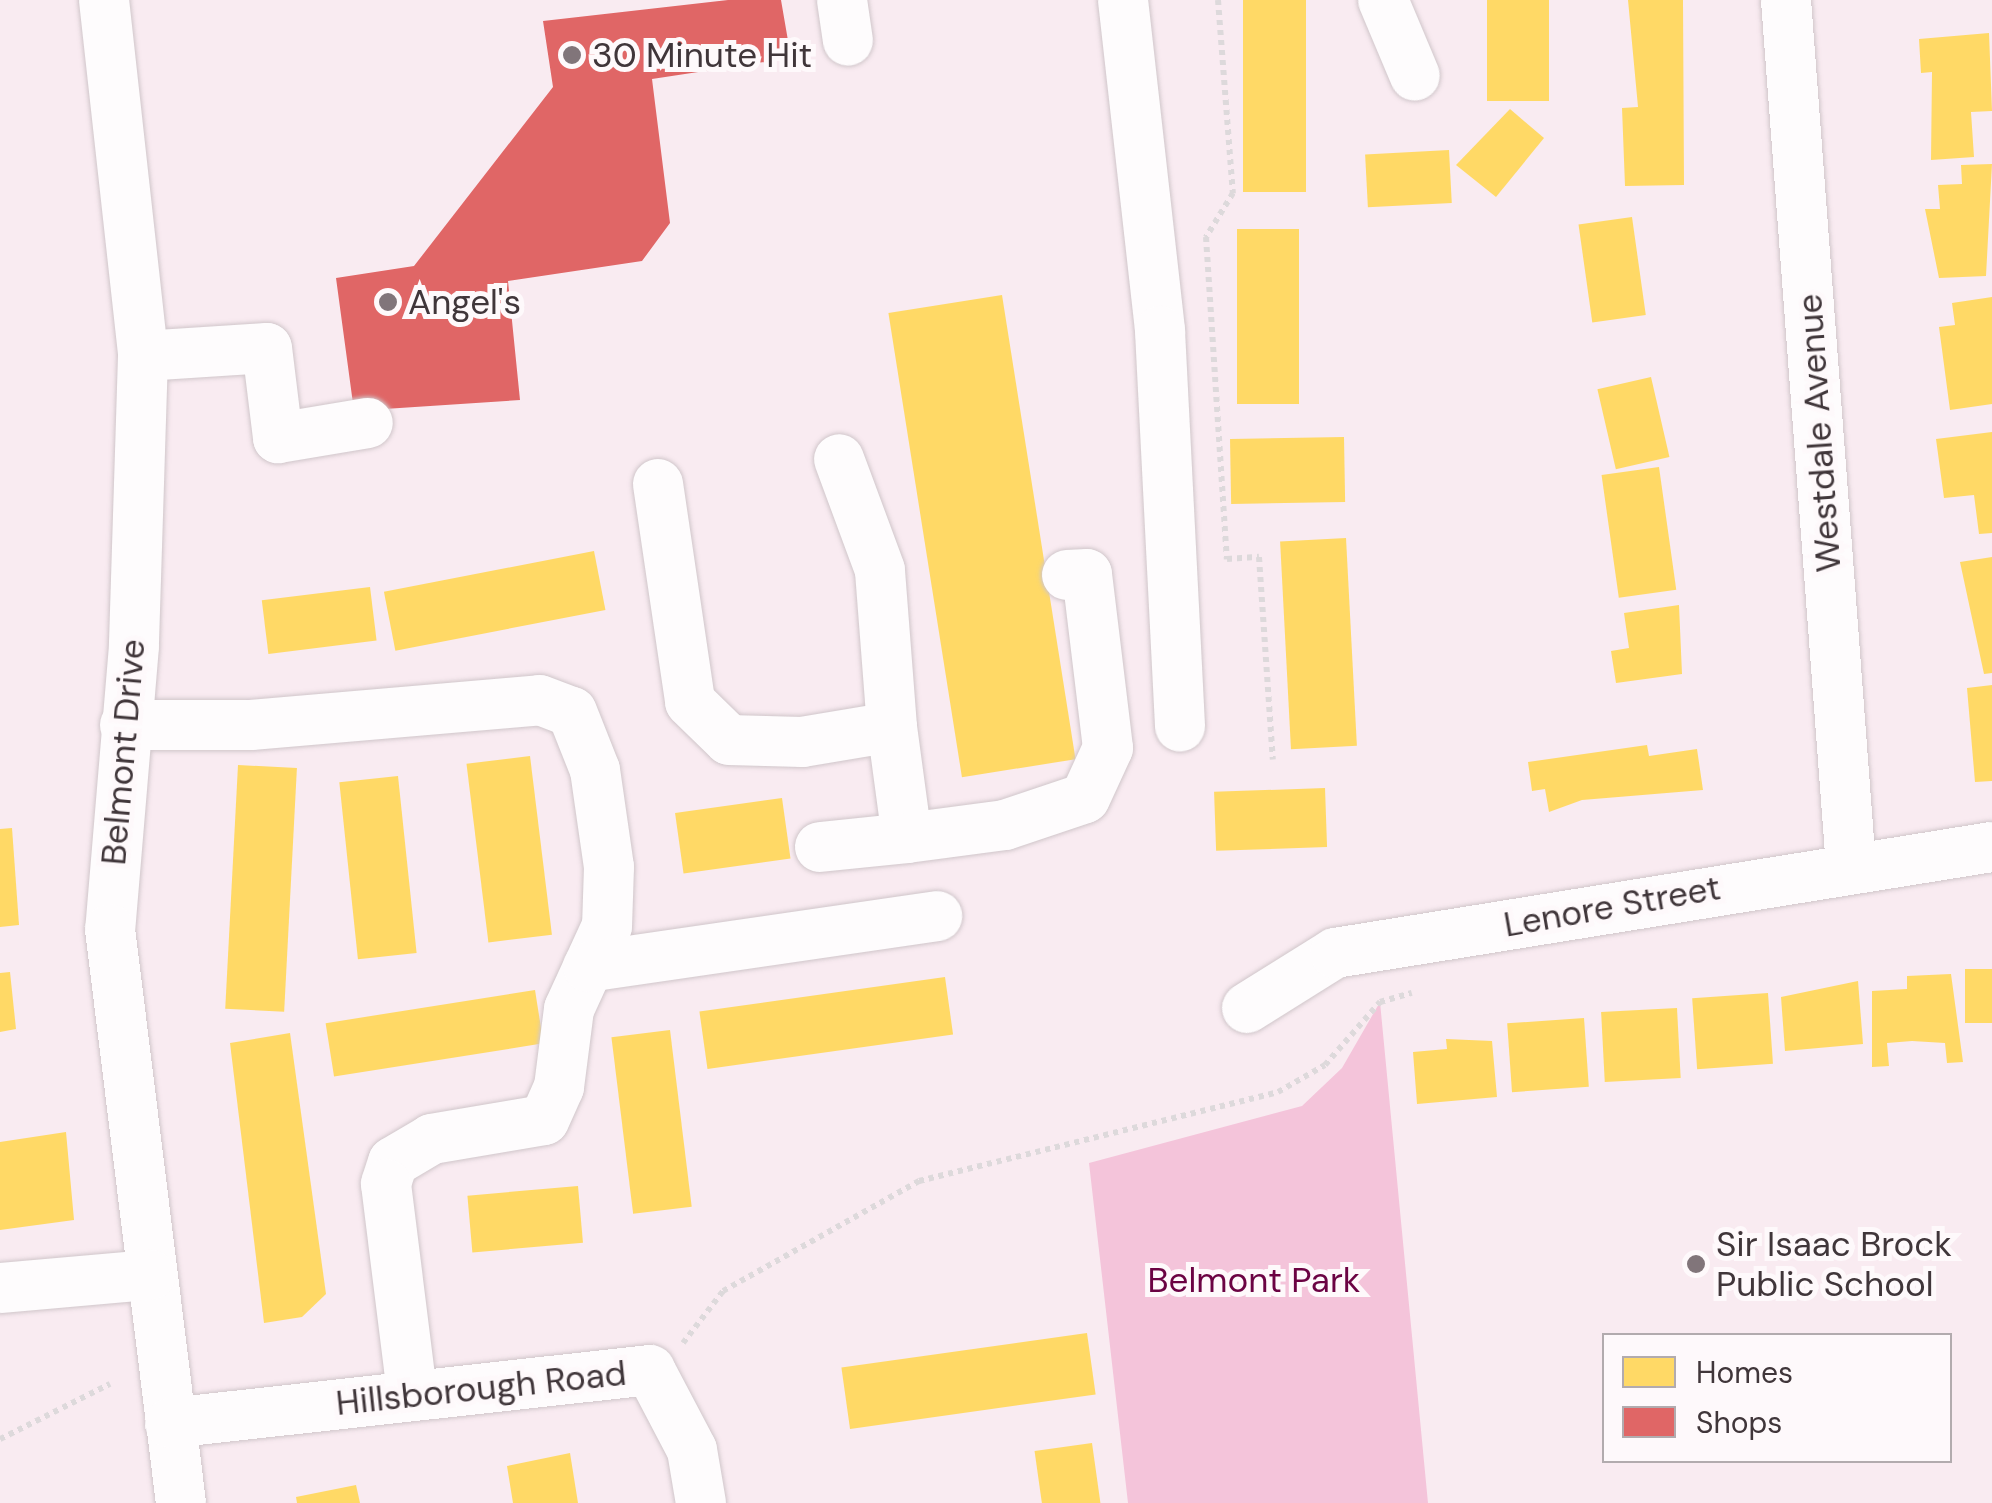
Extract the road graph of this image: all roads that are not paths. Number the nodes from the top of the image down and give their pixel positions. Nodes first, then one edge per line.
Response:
1 (104, 0) edge
2 (1124, 0) edge
3 (1383, 0) edge
4 (1786, 0) edge
5 (1415, 76) dead end
6 (143, 356) junction
7 (368, 423) dead end
8 (840, 458) dead end
9 (658, 484) dead end
10 (1068, 575) dead end
11 (125, 725) junction
12 (1180, 726) dead end
13 (892, 727) junction
14 (907, 838) junction
15 (820, 847) dead end
16 (1992, 848) edge
17 (1851, 866) junction
18 (937, 916) dead end
19 (588, 967) junction
20 (1246, 1008) dead end
21 (150, 1275) junction
22 (6, 1296) edge
23 (412, 1393) junction
24 (170, 1424) junction
25 (180, 1503) edge
26 (700, 1503) edge

1 - 6 street, Belmont Drive
2 - 12 street
3 - 5 street
4 - 17 street, Westdale Avenue
6 - 7 street
6 - 11 street, Belmont Drive
8 - 13 street
9 - 13 street
10 - 14 street
11 - 19 street
11 - 21 street, Belmont Drive
13 - 14 street
14 - 15 street
16 - 17 street, Lenore Street
17 - 20 street, Lenore Street
18 - 19 street
19 - 23 street
21 - 22 street
21 - 24 street, Belmont Drive
23 - 24 street, Hillsborough Road
23 - 26 street, Hillsborough Road
24 - 25 street, Belmont Drive

